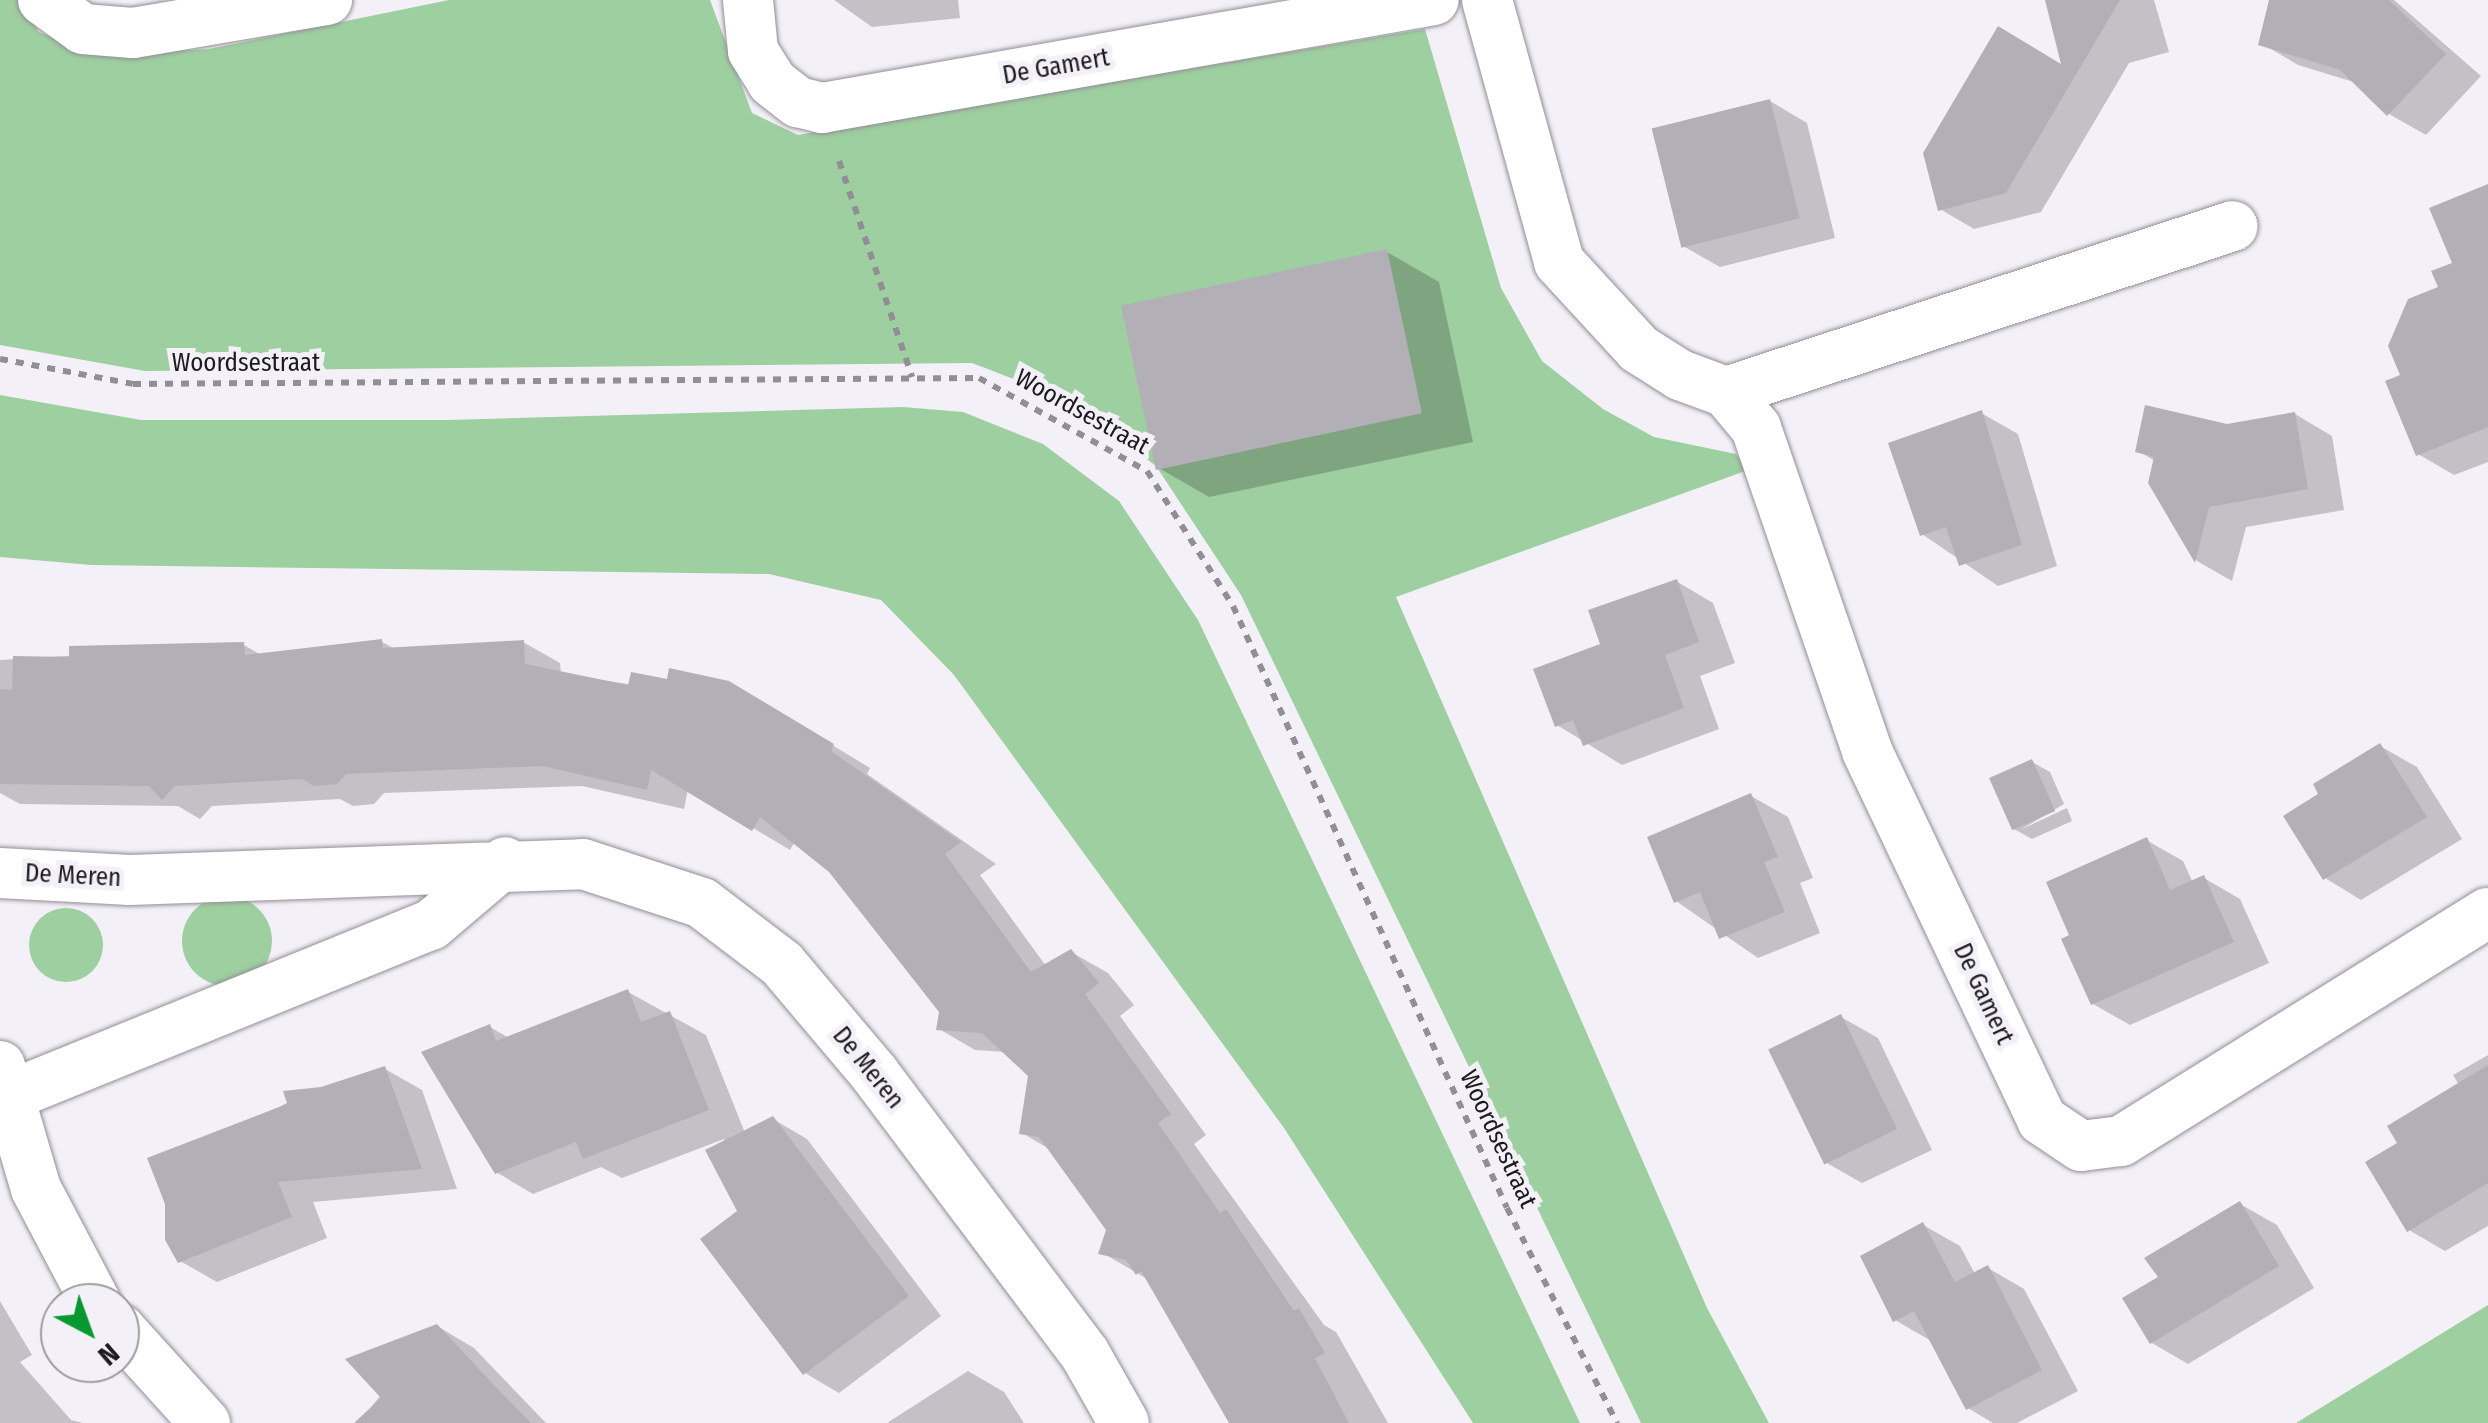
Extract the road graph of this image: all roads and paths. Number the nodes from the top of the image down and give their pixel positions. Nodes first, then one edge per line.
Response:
1 (43, 0) edge
2 (326, 0) edge
3 (748, 0) edge
4 (1434, 0) edge
5 (1487, 0) edge
6 (822, 108) junction
7 (2232, 226) dead end
8 (0, 359) edge
9 (912, 378) junction
10 (1726, 392) junction
11 (505, 862) junction
12 (0, 873) edge
13 (2488, 913) edge
14 (4, 1081) edge
15 (85, 1283) edge
16 (140, 1351) edge
17 (205, 1423) edge
18 (1124, 1423) edge
19 (1617, 1423) edge

1 - 2 street
3 - 6 street
4 - 6 street, De Gamert
5 - 10 street
6 - 9 path
7 - 10 street
8 - 9 path, Woordsestraat
9 - 19 path, Woordsestraat
10 - 13 street, De Gamert
11 - 12 street, De Meren
11 - 14 street
11 - 18 street, De Meren
14 - 15 street
16 - 17 street

